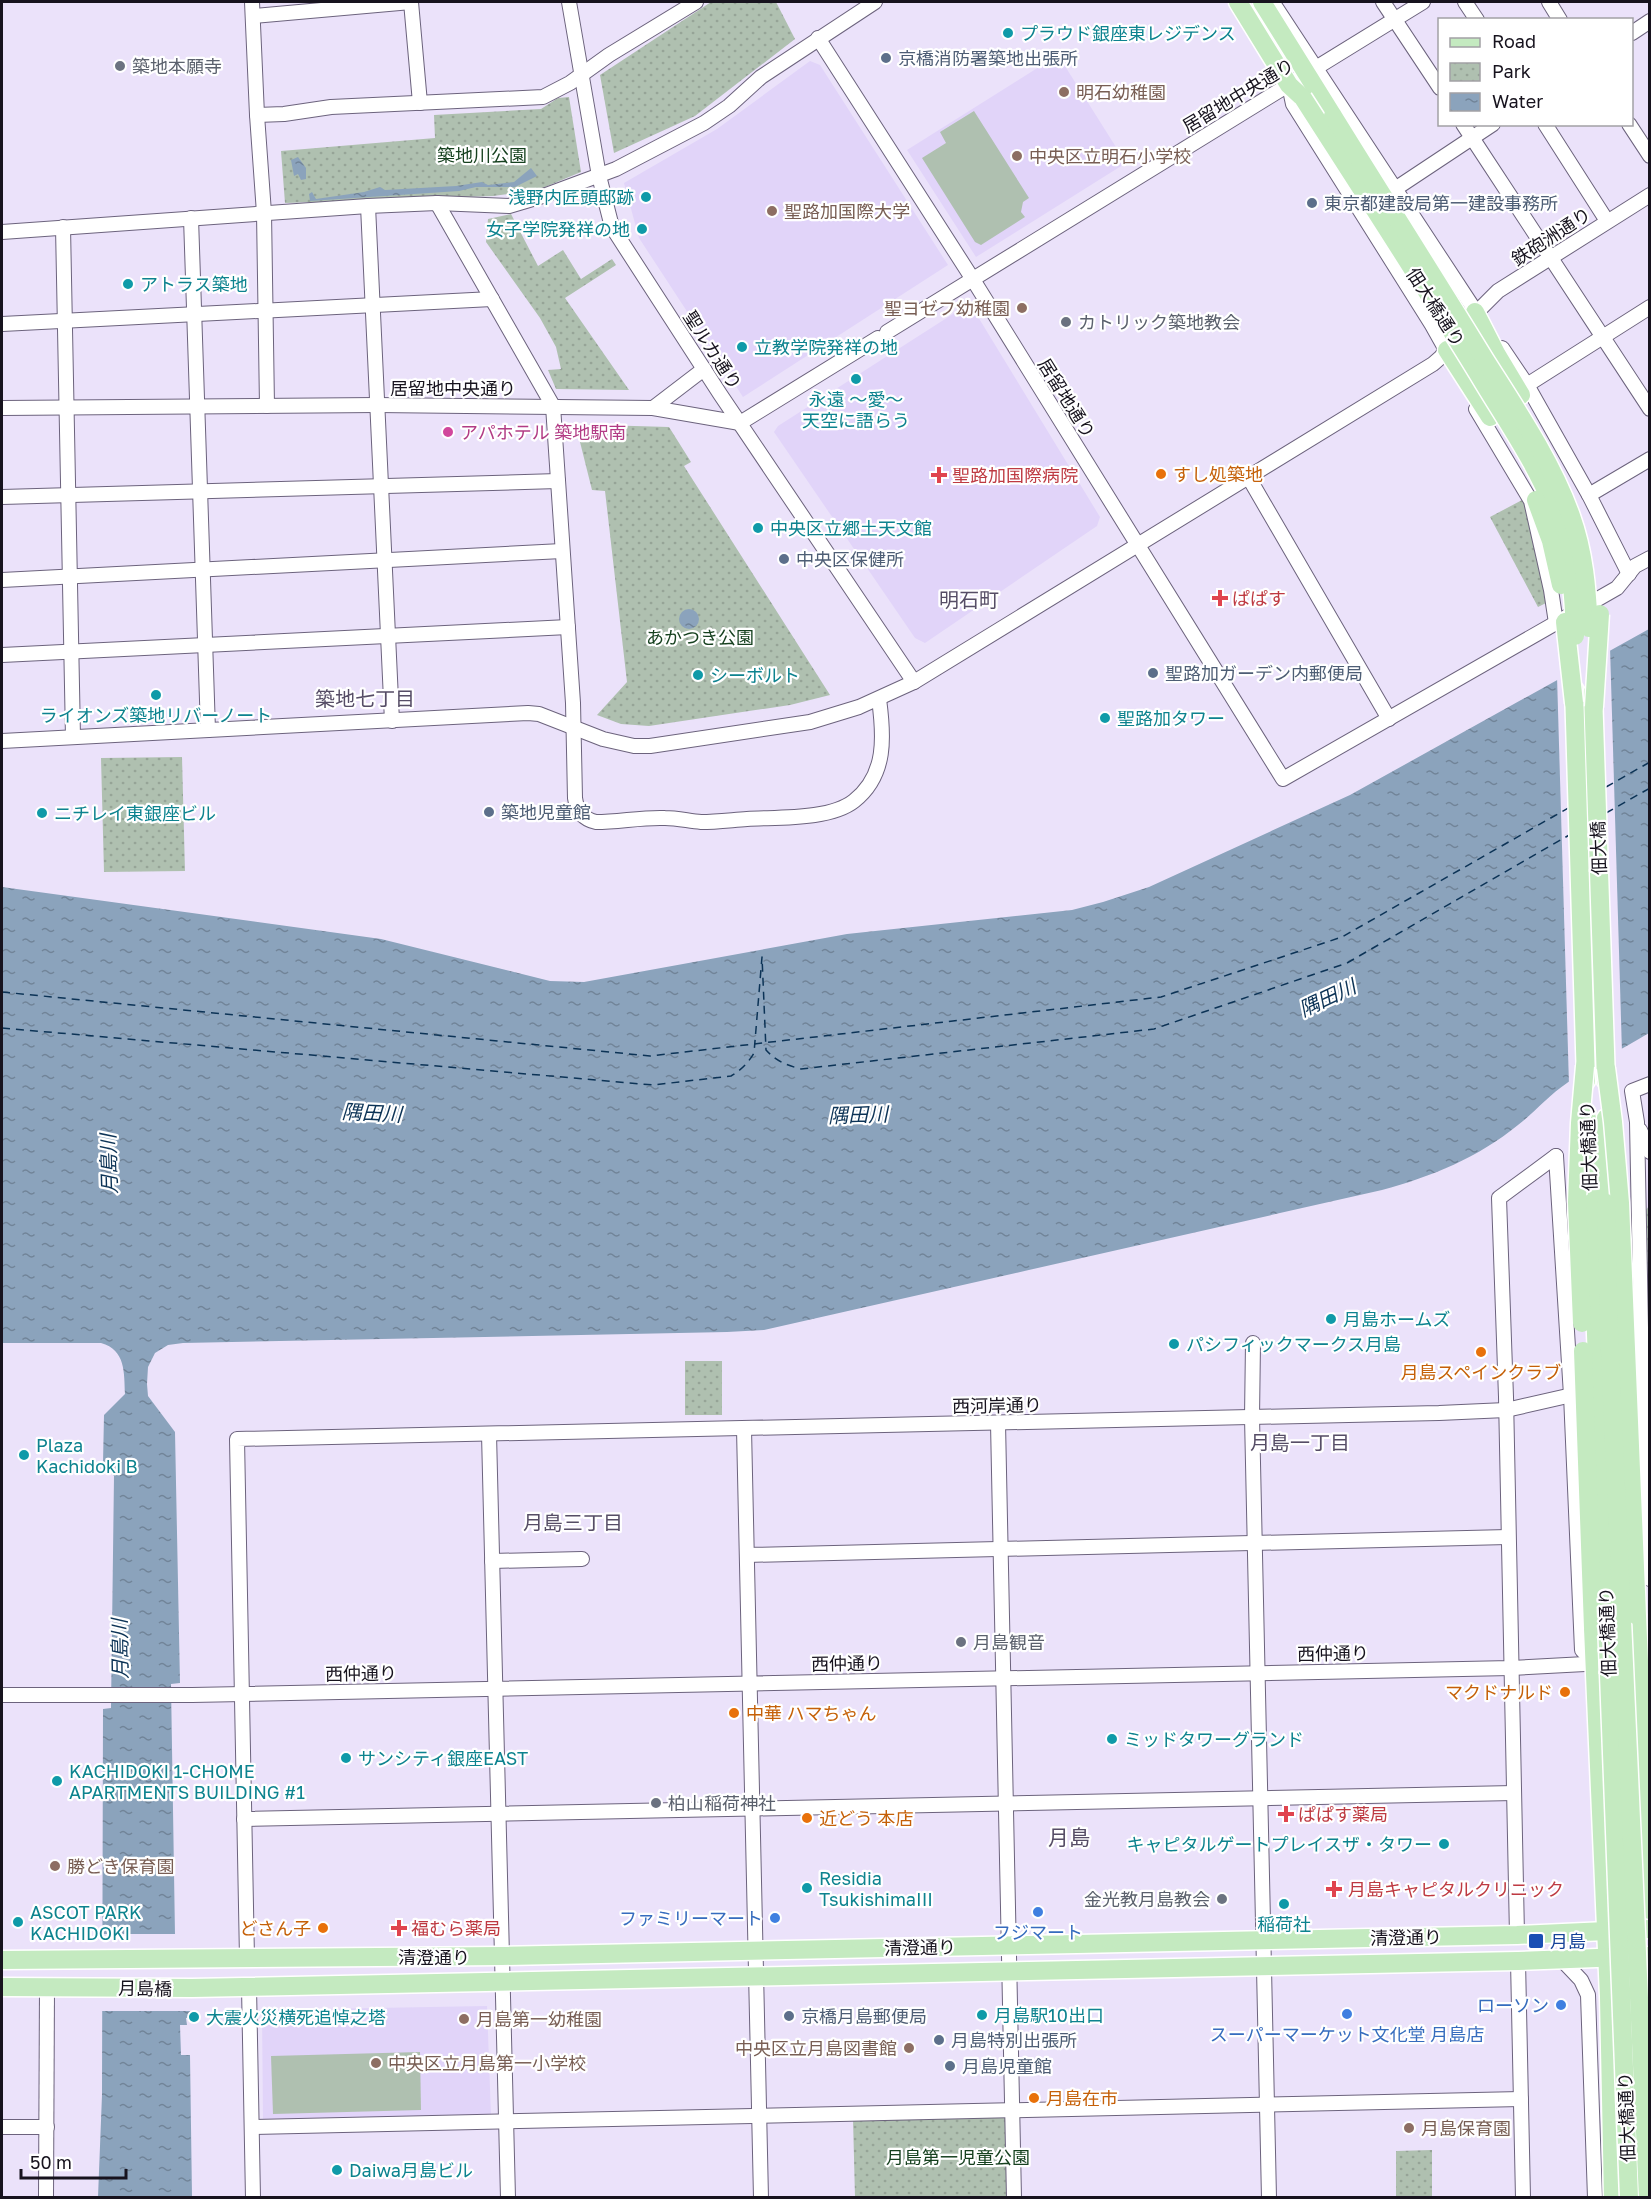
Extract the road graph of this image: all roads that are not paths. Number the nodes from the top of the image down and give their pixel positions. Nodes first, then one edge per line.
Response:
1 (252, 2) edge
2 (411, 2) edge
3 (569, 2) edge
4 (696, 2) edge
5 (875, 2) edge
6 (1238, 2) edge
7 (1262, 2) edge
8 (1272, 2) edge
9 (1383, 2) edge
10 (1423, 2) edge
11 (1465, 2) edge
12 (1549, 2) edge
13 (253, 16) junction
14 (1476, 18) edge
15 (1559, 18) edge
16 (1395, 20) junction
17 (1650, 21) edge
18 (1633, 32) edge
19 (818, 38) junction
20 (1312, 72) junction
21 (582, 74) junction
22 (1289, 85) junction
23 (1438, 85) edge
24 (420, 103) junction
25 (257, 115) junction
26 (1464, 126) edge
27 (1490, 126) edge
28 (1546, 126) edge
29 (1630, 126) edge
30 (1472, 138) junction
31 (1650, 156) edge
32 (599, 176) junction
33 (1395, 189) junction
34 (1650, 195) edge
35 (437, 203) junction
36 (368, 206) junction
37 (264, 213) junction
38 (191, 218) junction
39 (1607, 221) junction
40 (63, 227) junction
41 (2, 232) edge
42 (1550, 258) junction
43 (972, 278) junction
44 (492, 299) junction
45 (373, 305) junction
46 (1650, 307) edge
47 (265, 310) junction
48 (1475, 312) junction
49 (195, 314) junction
50 (65, 321) junction
51 (2, 324) edge
52 (1602, 337) junction
53 (1447, 350) junction
54 (704, 369) junction
55 (1524, 390) junction
56 (378, 405) junction
57 (198, 406) junction
58 (267, 406) junction
59 (553, 406) junction
60 (66, 407) junction
61 (2, 408) edge
62 (653, 408) junction
63 (1650, 410) edge
64 (740, 423) junction
65 (1650, 459) edge
66 (1249, 478) junction
67 (558, 481) junction
68 (381, 486) junction
69 (201, 491) junction
70 (68, 495) junction
71 (1589, 495) junction
72 (2, 497) edge
73 (1137, 546) junction
74 (562, 551) junction
75 (1650, 558) edge
76 (385, 561) junction
77 (204, 570) junction
78 (1629, 574) junction
79 (69, 577) junction
80 (2, 580) edge
81 (1556, 623) junction
82 (568, 627) junction
83 (1582, 632) junction
84 (388, 636) junction
85 (205, 645) junction
86 (71, 651) junction
87 (2, 655) edge
88 (914, 682) junction
89 (879, 699) junction
90 (1574, 703) junction
91 (1594, 707) junction
92 (1389, 719) junction
93 (392, 721) junction
94 (574, 728) junction
95 (208, 730) junction
96 (73, 736) junction
97 (2, 741) edge
98 (1585, 1066) junction
99 (1605, 1068) junction
100 (1650, 1084) edge
101 (1637, 1122) junction
102 (1650, 1152) edge
103 (1252, 1343) dead end
104 (1647, 1383) edge
105 (1571, 1395) junction
106 (1506, 1410) junction
107 (1252, 1417) junction
108 (998, 1423) junction
109 (744, 1429) junction
110 (489, 1434) junction
111 (1508, 1537) junction
112 (1255, 1543) junction
113 (1001, 1549) junction
114 (747, 1555) junction
115 (582, 1559) dead end
116 (492, 1561) junction
117 (1650, 1579) edge
118 (1650, 1634) edge
119 (1644, 1661) edge
120 (1594, 1663) junction
121 (1511, 1668) junction
122 (1258, 1673) junction
123 (1004, 1678) junction
124 (750, 1683) junction
125 (495, 1688) junction
126 (242, 1694) junction
127 (2, 1695) edge
128 (1514, 1793) junction
129 (1261, 1798) junction
130 (1007, 1803) junction
131 (753, 1809) junction
132 (498, 1814) junction
133 (244, 1819) junction
134 (1650, 1910) edge
135 (1650, 1929) edge
136 (1264, 1932) junction
137 (1606, 1932) junction
138 (1517, 1935) junction
139 (1010, 1945) junction
140 (756, 1951) junction
141 (502, 1956) junction
142 (1650, 1956) edge
143 (190, 1958) joint
144 (247, 1958) junction
145 (1607, 1958) junction
146 (2, 1960) edge
147 (1562, 1960) junction
148 (1518, 1961) junction
149 (1264, 1966) junction
150 (1010, 1971) junction
151 (756, 1977) junction
152 (503, 1982) junction
153 (2, 1987) edge
154 (48, 1987) junction
155 (249, 1987) junction
156 (192, 1988) joint
157 (1521, 2099) junction
158 (1267, 2104) junction
159 (1012, 2110) junction
160 (759, 2116) junction
161 (506, 2121) junction
162 (2, 2127) edge
163 (47, 2127) junction
164 (252, 2127) junction
165 (46, 2198) edge
166 (253, 2198) edge
167 (508, 2198) edge
168 (761, 2198) edge
169 (1014, 2198) edge
170 (1269, 2198) edge
171 (1523, 2198) edge
172 (1595, 2198) edge
173 (1613, 2198) edge
174 (1629, 2198) edge
175 (1648, 2198) edge

1 - 13 street
2 - 13 street
2 - 24 street
3 - 21 street, 聖ルカ通り
4 - 21 street
5 - 19 street
6 - 22 main road, 佃大橋通り
7 - 20 main road, 佃大橋通り
8 - 20 street
9 - 16 street
10 - 16 street, 居留地中央通り
11 - 14 street
12 - 15 street
13 - 25 street
16 - 20 street, 居留地中央通り
16 - 23 street
17 - 18 street
19 - 32 street
19 - 43 street, 居留地通り
20 - 22 street, 居留地中央通り
20 - 33 street
20 - 83 main road, 佃大橋通り, bridge
21 - 24 street
21 - 32 street, 聖ルカ通り
22 - 43 street, 居留地中央通り
22 - 53 street
22 - 83 main road, 佃大橋通り, bridge
24 - 25 street
25 - 37 street
26 - 30 street
27 - 30 street
28 - 39 street
29 - 31 street
30 - 33 street
30 - 42 street
32 - 35 street
32 - 54 street, 聖ルカ通り
33 - 48 street
34 - 39 street, 鉄砲洲通り
35 - 36 street
35 - 44 street
36 - 37 street
36 - 45 street
37 - 38 street
37 - 47 street
38 - 40 street
38 - 49 street
39 - 42 street, 鉄砲洲通り
40 - 41 street
40 - 50 street
42 - 48 street, 鉄砲洲通り
42 - 52 street
43 - 64 street, 居留地中央通り
43 - 73 street, 居留地通り
44 - 45 street
44 - 59 street
45 - 47 street
45 - 56 street
46 - 52 street
47 - 49 street
47 - 58 street
48 - 53 street, 鉄砲洲通り
48 - 55 main road
49 - 50 street
49 - 57 street
50 - 51 street
50 - 60 street
52 - 55 street
52 - 63 street
53 - 66 street, 鉄砲洲通り
53 - 81 street
53 - 90 main road, bridge
54 - 62 street
54 - 64 street, 聖ルカ通り
55 - 71 street
55 - 91 main road, bridge
56 - 58 street, 居留地中央通り
56 - 59 street, 居留地中央通り
56 - 68 street
57 - 58 street, 居留地中央通り
57 - 60 street, 居留地中央通り
57 - 69 street
59 - 62 street, 居留地中央通り
59 - 67 street
60 - 61 street, 居留地中央通り
60 - 70 street
62 - 64 street, 居留地中央通り
64 - 88 street, 聖ルカ通り
65 - 71 street
66 - 73 street, 鉄砲洲通り
66 - 92 street
67 - 68 street
67 - 74 street
68 - 69 street
68 - 76 street
69 - 70 street
69 - 77 street
70 - 72 street
70 - 79 street
71 - 78 street
73 - 88 street, 鉄砲洲通り
73 - 92 street, 居留地通り
74 - 76 street
74 - 82 street
75 - 78 street
76 - 77 street
76 - 84 street
77 - 79 street
77 - 85 street
78 - 81 street
79 - 80 street
79 - 86 street
81 - 92 street
82 - 84 street
82 - 94 street
83 - 90 main road, 佃大橋, bridge
83 - 91 main road, 佃大橋, bridge
84 - 85 street
84 - 93 street
85 - 86 street
85 - 95 street
86 - 87 street
86 - 96 street
88 - 89 street, 鉄砲洲通り
89 - 94 street, 鉄砲洲通り
89 - 94 street
90 - 98 main road, 佃大橋
91 - 99 main road, 佃大橋
93 - 94 street, 鉄砲洲通り
93 - 95 street, 鉄砲洲通り
95 - 96 street, 鉄砲洲通り
96 - 97 street, 鉄砲洲通り
98 - 120 main road, bridge
98 - 174 main road, 佃大橋通り, bridge
99 - 119 main road, bridge
99 - 175 main road, 佃大橋通り, bridge
100 - 101 street
101 - 102 street
101 - 104 street
103 - 107 street
104 - 105 street, 西河岸通り
104 - 117 street
105 - 106 street, 西河岸通り
105 - 106 street
105 - 120 street
106 - 107 street, 西河岸通り
106 - 111 street
107 - 108 street, 西河岸通り
107 - 112 street
108 - 109 street, 西河岸通り
108 - 113 street
109 - 110 street, 西河岸通り
109 - 114 street
110 - 116 street
110 - 126 street, 西河岸通り
111 - 112 street
111 - 121 street
112 - 113 street
112 - 122 street
113 - 114 street
113 - 123 street
114 - 124 street
115 - 116 street
116 - 125 street
118 - 119 street
119 - 120 street, 西仲通り
119 - 134 main road
120 - 121 street, 西仲通り
120 - 137 main road
121 - 122 street, 西仲通り
121 - 128 street
122 - 123 street, 西仲通り
122 - 129 street
123 - 124 street, 西仲通り
123 - 130 street
124 - 125 street, 西仲通り
124 - 131 street
125 - 126 street, 西仲通り
125 - 132 street
126 - 127 street, 西仲通り
126 - 133 street
128 - 129 street
128 - 138 street
129 - 130 street
129 - 136 street
130 - 131 street
130 - 139 street
131 - 132 street
131 - 140 street
132 - 133 street
132 - 141 street
133 - 144 street
135 - 137 main road, 清澄通り
136 - 138 main road, 清澄通り
136 - 139 main road, 清澄通り
136 - 149 street
137 - 138 main road, 清澄通り
137 - 145 main road
139 - 140 main road, 清澄通り
139 - 150 street
140 - 141 main road, 清澄通り
140 - 151 street
141 - 144 main road, 清澄通り
141 - 152 street
142 - 145 main road, 清澄通り
143 - 144 main road, 清澄通り
143 - 146 main road, 月島橋
145 - 147 main road, 清澄通り
145 - 173 main road
147 - 148 main road, 清澄通り
147 - 172 street
148 - 149 main road, 清澄通り
148 - 157 street
149 - 150 main road, 清澄通り
149 - 158 street
150 - 151 main road, 清澄通り
150 - 159 street
151 - 152 main road, 清澄通り
151 - 160 street
152 - 155 main road, 清澄通り
152 - 161 street
153 - 154 main road
154 - 156 main road, 月島橋
154 - 163 street
155 - 156 main road, 清澄通り
155 - 164 street
157 - 158 street
157 - 171 street
158 - 159 street
158 - 170 street
159 - 160 street
159 - 169 street
160 - 161 street
160 - 168 street
161 - 164 street
161 - 167 street
162 - 163 street
163 - 165 street
164 - 166 street

